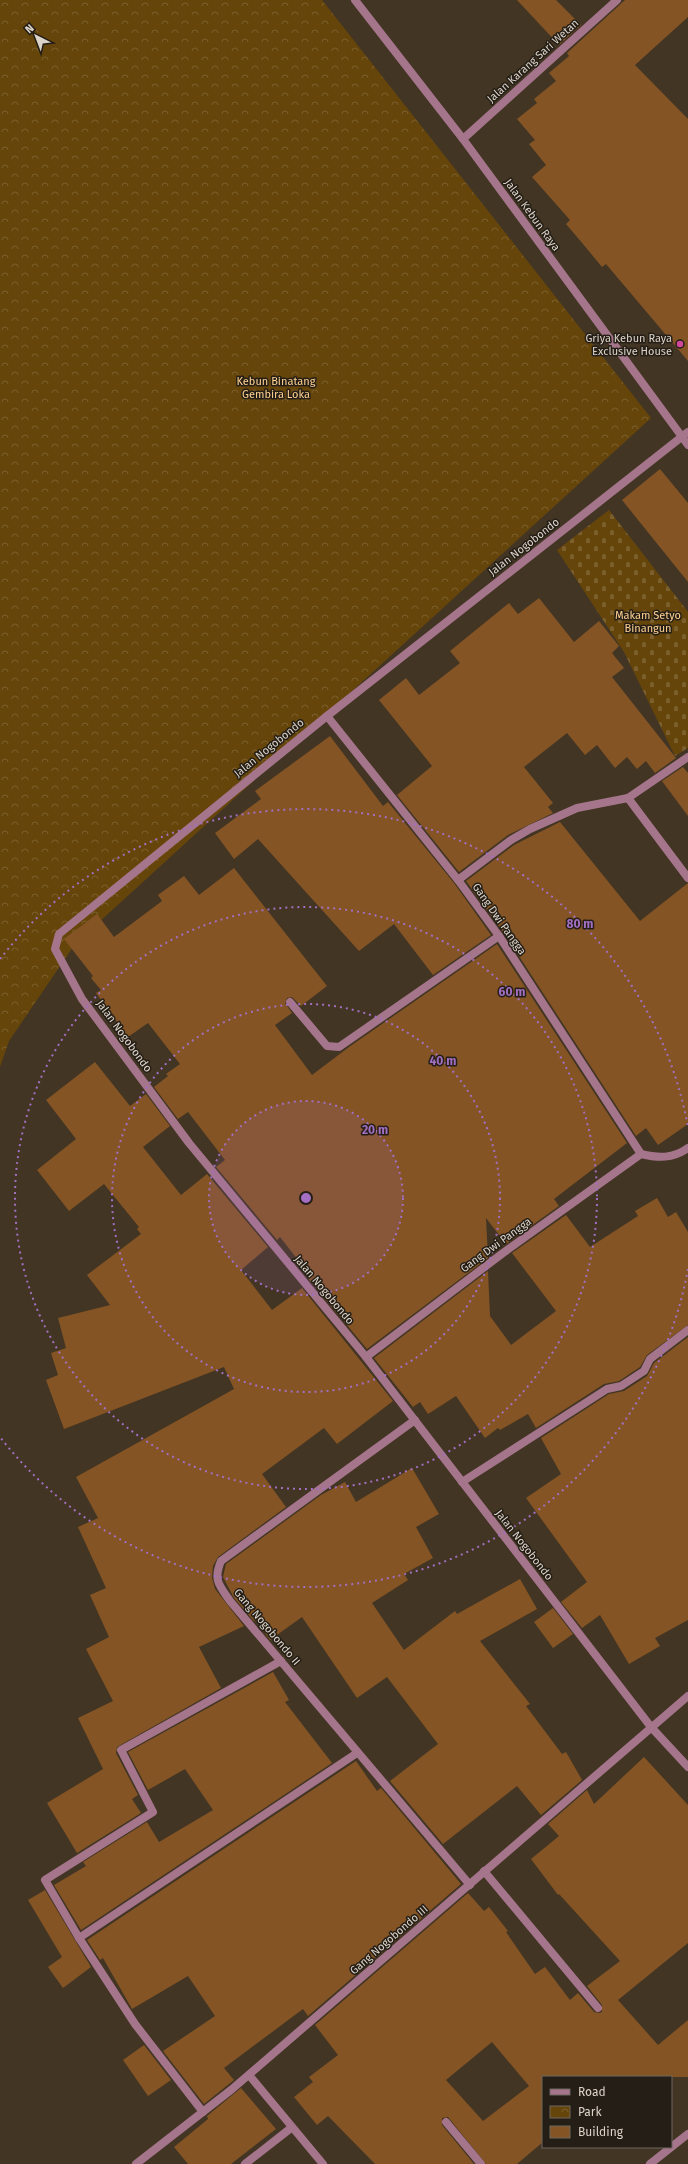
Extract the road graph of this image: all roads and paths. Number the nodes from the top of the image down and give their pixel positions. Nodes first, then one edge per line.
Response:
1 (355, 0) edge
2 (617, 0) edge
3 (463, 139) junction
4 (685, 435) edge
5 (688, 446) edge
6 (327, 716) junction
7 (688, 757) edge
8 (628, 798) junction
9 (688, 878) edge
10 (458, 880) junction
11 (499, 936) junction
12 (290, 1002) dead end
13 (688, 1148) edge
14 (641, 1154) junction
15 (688, 1330) edge
16 (366, 1357) junction
17 (415, 1420) junction
18 (462, 1482) junction
19 (281, 1661) junction
20 (688, 1696) edge
21 (651, 1728) junction
22 (357, 1753) junction
23 (688, 1767) edge
24 (484, 1871) junction
25 (470, 1885) junction
26 (79, 1938) junction
27 (598, 2008) dead end
28 (249, 2075) junction
29 (203, 2112) junction
30 (446, 2122) dead end
31 (291, 2128) junction
32 (688, 2134) edge
33 (672, 2147) edge
34 (670, 2148) edge
35 (136, 2164) edge
36 (245, 2164) edge
37 (323, 2164) edge
38 (481, 2164) edge
39 (650, 2164) edge

1 - 3 street, Jalan Kebun Raya
2 - 3 street, Jalan Karang Sari Wetan
3 - 4 street, Jalan Kebun Raya
4 - 5 street, Jalan Kebun Raya
4 - 6 street, Jalan Nogobondo
6 - 10 street
6 - 16 street, Jalan Nogobondo
7 - 8 street
8 - 9 street
8 - 10 street, Gang Dwi Pangga
10 - 11 street, Gang Dwi Pangga
11 - 12 street
11 - 14 street, Gang Dwi Pangga
13 - 14 street
14 - 16 street, Gang Dwi Pangga
15 - 18 street
16 - 17 street, Jalan Nogobondo
17 - 18 street, Jalan Nogobondo
17 - 19 street, Gang Nogobondo II
18 - 21 street, Jalan Nogobondo
19 - 22 street, Gang Nogobondo II
19 - 26 street
20 - 21 street, Gang Nogobondo III
21 - 23 street, Jalan Nogobondo
21 - 24 street, Gang Nogobondo III
22 - 25 street, Gang Nogobondo II
22 - 26 street
24 - 25 street, Gang Nogobondo III
24 - 27 street
25 - 28 street, Gang Nogobondo III
26 - 29 street
28 - 29 street, Gang Nogobondo III
28 - 31 street
29 - 35 street, Gang Nogobondo III
30 - 38 street
31 - 36 street
31 - 37 street
32 - 33 street
34 - 39 street

